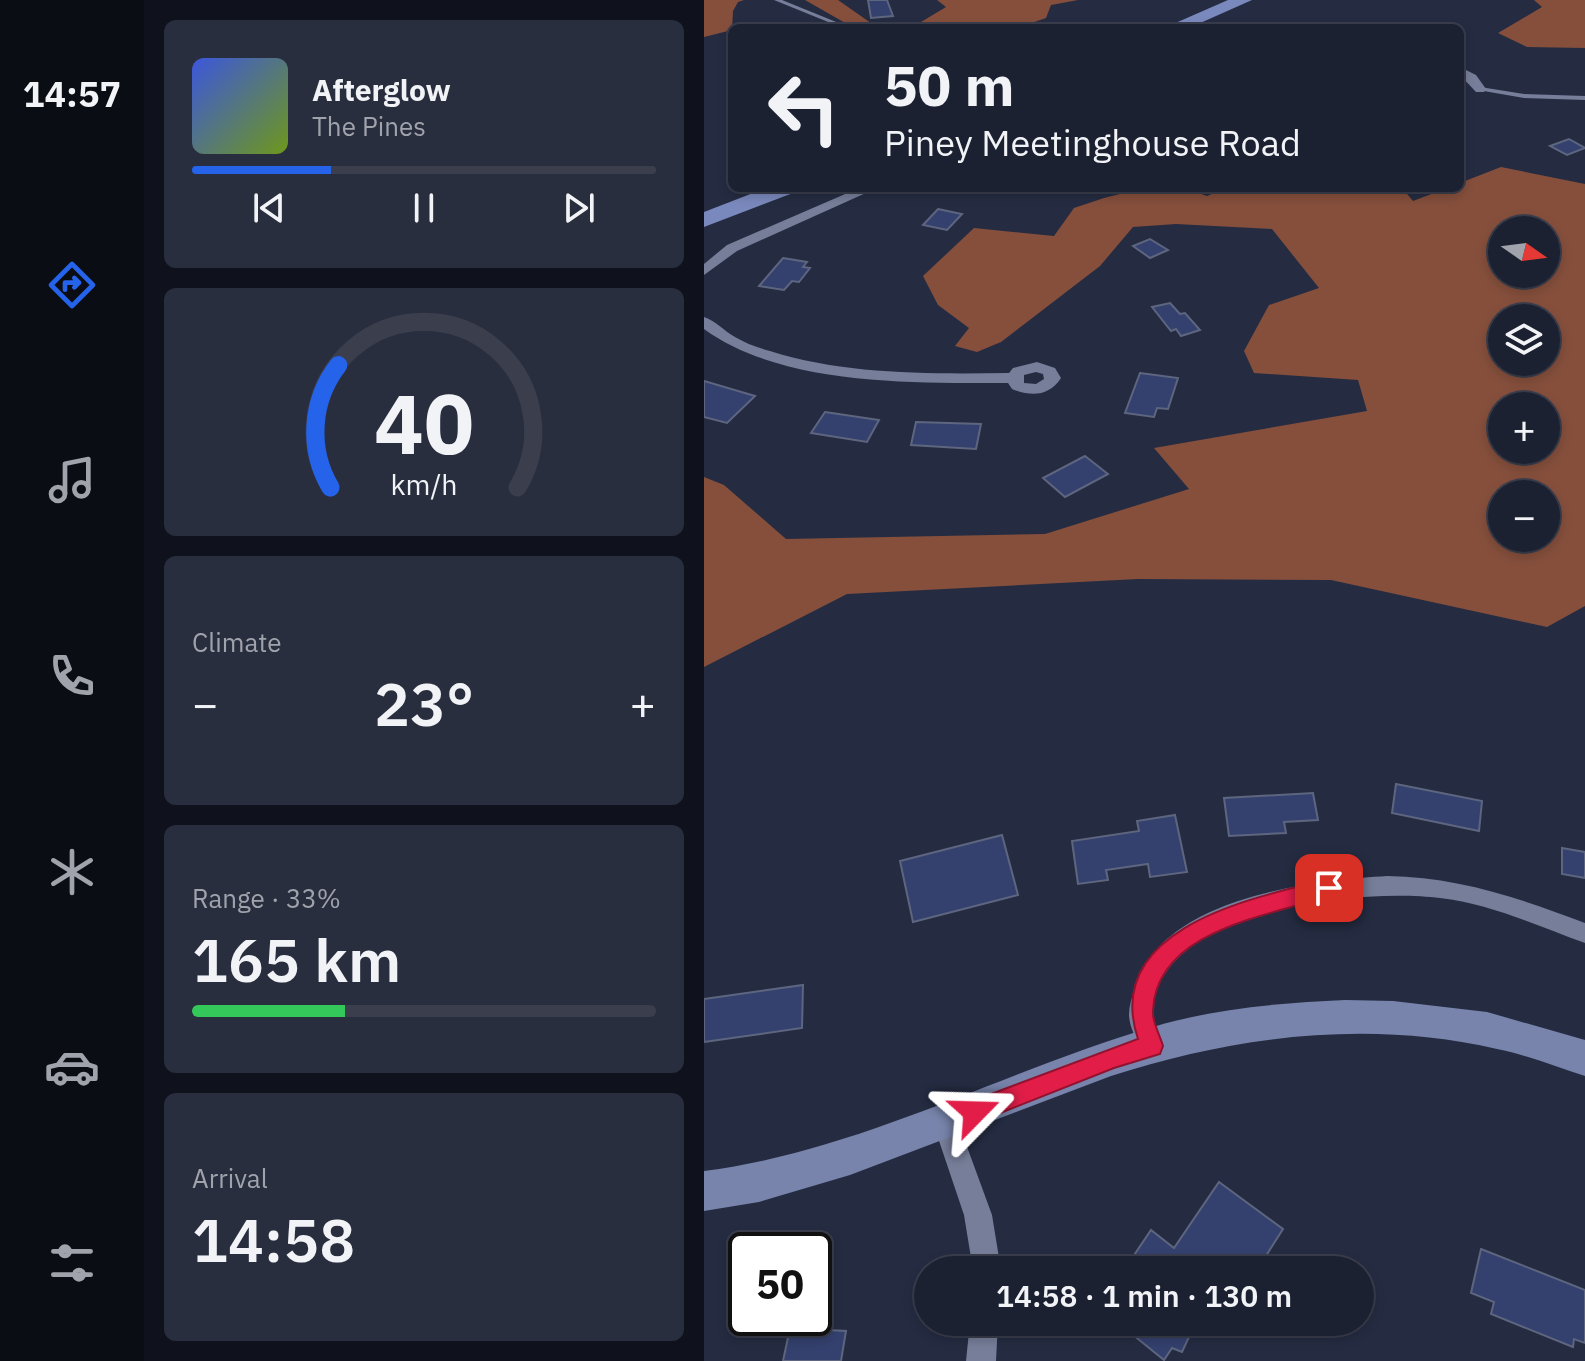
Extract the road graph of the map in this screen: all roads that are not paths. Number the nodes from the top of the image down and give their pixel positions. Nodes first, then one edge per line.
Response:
1 (777, 0) edge
2 (1243, 0) edge
3 (838, 24) edge
4 (1183, 24) edge
5 (1464, 72) edge
6 (1480, 89) joint
7 (1585, 98) edge
8 (775, 192) edge
9 (861, 192) edge
10 (704, 220) edge
11 (704, 271) edge
12 (704, 322) edge
13 (1014, 378) dead end
14 (1585, 933) edge
15 (1152, 1046) junction
16 (1585, 1058) edge
17 (946, 1123) junction
18 (704, 1191) edge
19 (985, 1256) edge
20 (983, 1336) edge
21 (981, 1361) edge

1 - 3 lane
2 - 4 main road
5 - 6 street
6 - 7 lane
8 - 10 main road
9 - 11 street
12 - 13 street
14 - 15 street
15 - 16 main road
15 - 17 main road
17 - 18 main road
17 - 19 street
20 - 21 street

